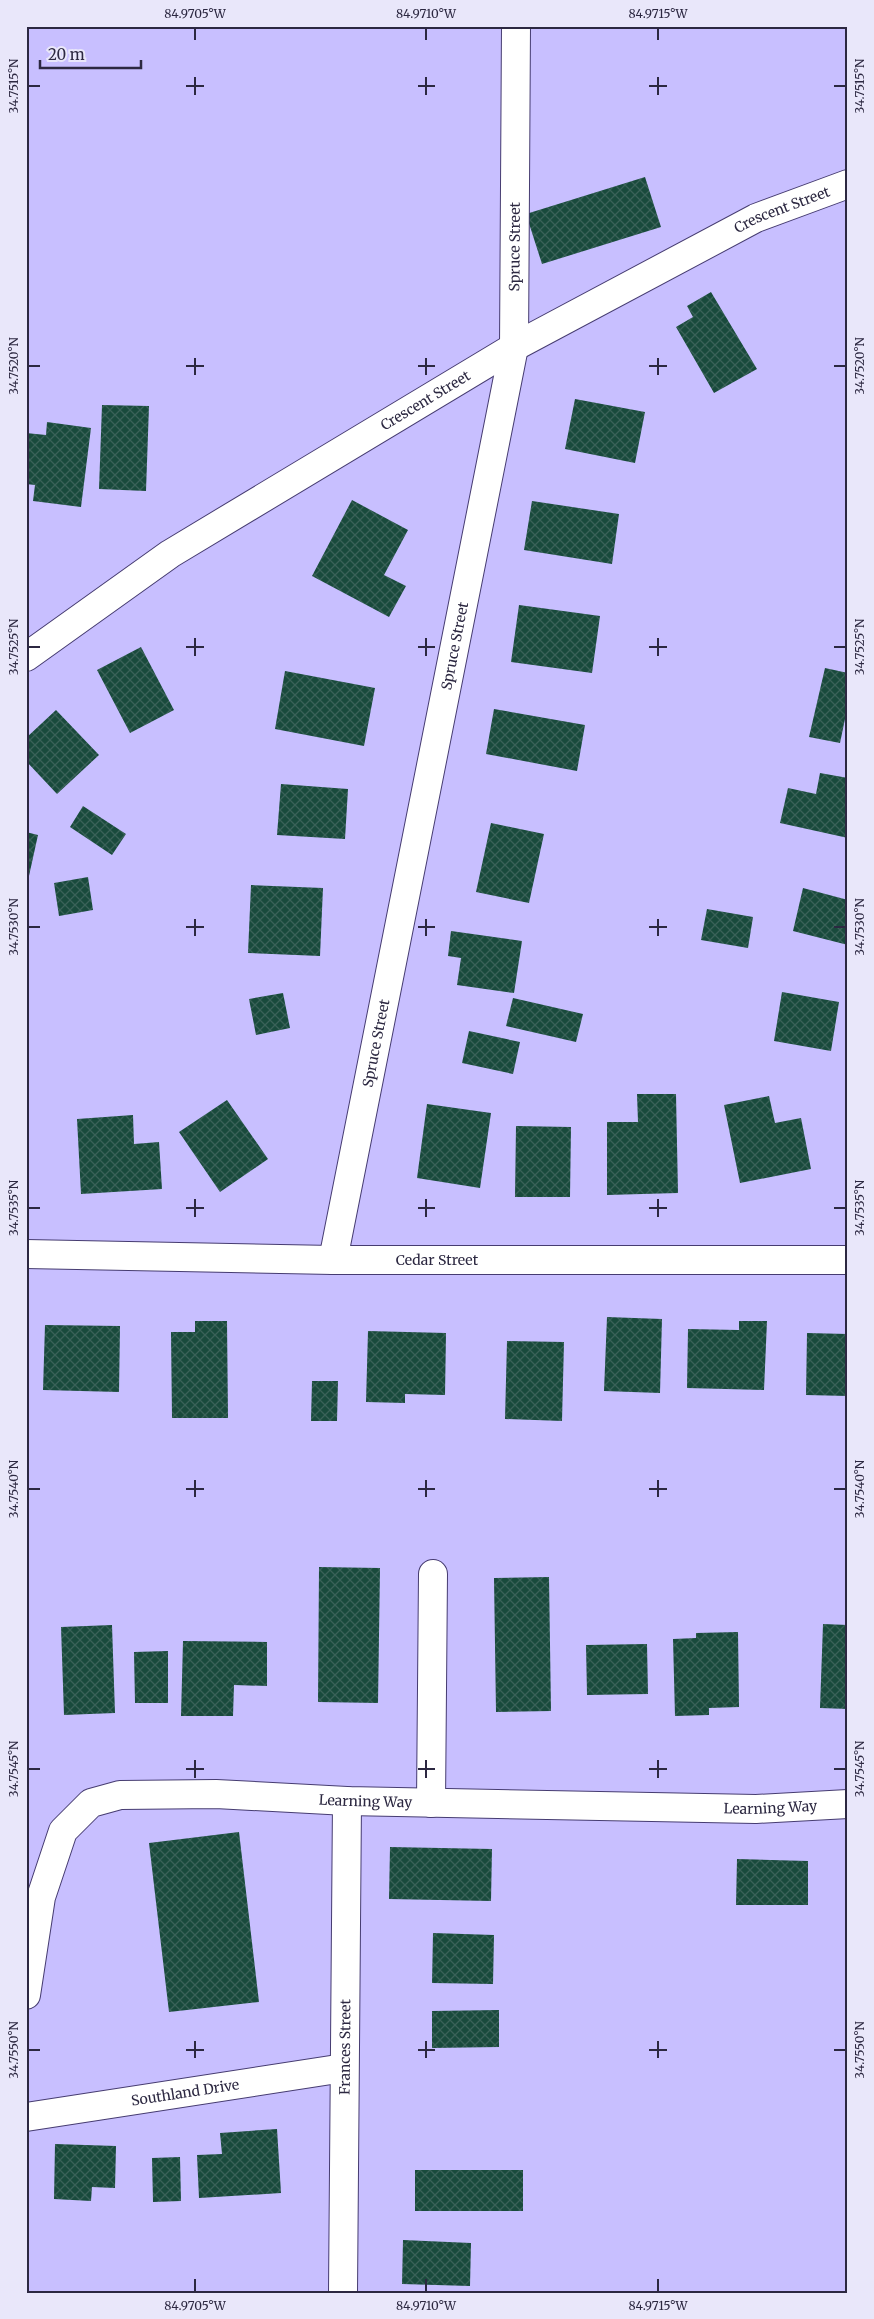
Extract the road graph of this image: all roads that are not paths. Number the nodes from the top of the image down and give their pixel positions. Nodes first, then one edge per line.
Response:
1 (516, 26) edge
2 (848, 184) edge
3 (514, 347) junction
4 (26, 657) edge
5 (26, 1254) edge
6 (333, 1260) junction
7 (848, 1260) edge
8 (433, 1574) dead end
9 (347, 1801) junction
10 (431, 1803) junction
11 (848, 1804) edge
12 (26, 1994) edge
13 (344, 2068) junction
14 (26, 2117) edge
15 (343, 2293) edge

1 - 3 street, Spruce Street
2 - 3 street, Crescent Street
3 - 4 street, Crescent Street
3 - 6 street, Spruce Street
5 - 6 street, Cedar Street
6 - 7 street, Cedar Street
8 - 10 street
9 - 10 street, Learning Way
9 - 12 street, Learning Way
9 - 13 street, Frances Street
10 - 11 street, Learning Way
13 - 14 street, Southland Drive
13 - 15 street, Frances Street

